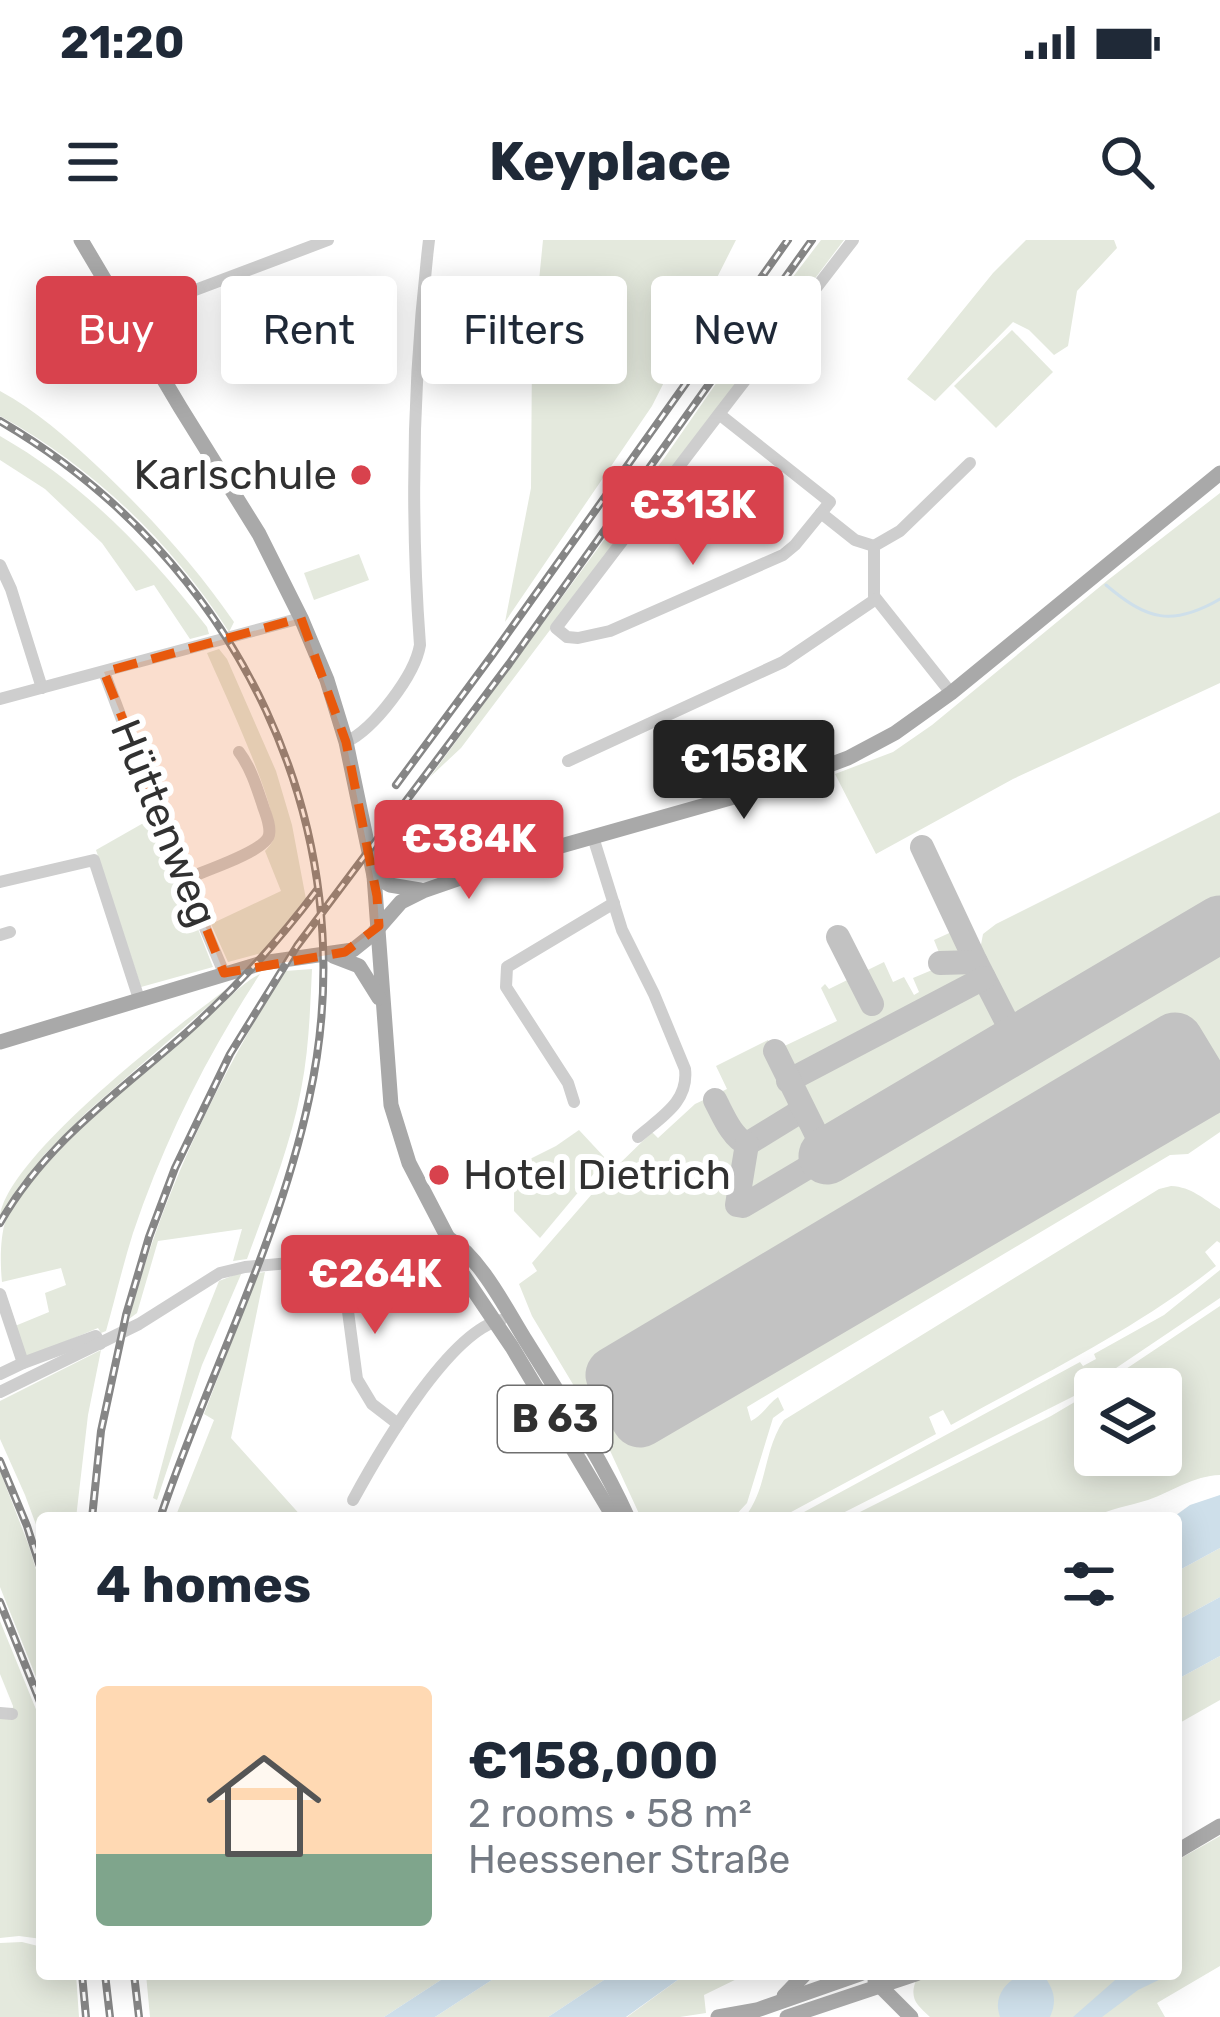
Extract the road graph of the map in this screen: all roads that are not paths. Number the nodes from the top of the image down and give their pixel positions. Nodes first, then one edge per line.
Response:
1 (82, 240) edge
2 (328, 240) edge
3 (429, 240) edge
4 (853, 240) edge
5 (103, 276) edge
6 (197, 289) edge
7 (167, 384) edge
8 (719, 414) junction
9 (970, 463) dead end
10 (1220, 473) edge
11 (821, 514) junction
12 (874, 546) junction
13 (0, 565) edge
14 (876, 599) junction
15 (301, 619) junction
16 (104, 672) junction
17 (42, 688) junction
18 (951, 693) junction
19 (0, 699) edge
20 (346, 742) junction
21 (239, 752) dead end
22 (568, 761) dead end
23 (593, 838) junction
24 (374, 876) junction
25 (183, 880) junction
26 (0, 882) edge
27 (423, 890) junction
28 (614, 903) junction
29 (380, 926) junction
30 (330, 955) junction
31 (224, 974) junction
32 (139, 999) junction
33 (383, 1006) junction
34 (0, 1042) edge
35 (574, 1102) dead end
36 (638, 1137) dead end
37 (448, 1238) junction
38 (341, 1259) junction
39 (0, 1294) edge
40 (495, 1320) junction
41 (514, 1321) junction
42 (100, 1343) junction
43 (22, 1363) junction
44 (0, 1374) edge
45 (0, 1392) edge
46 (398, 1424) junction
47 (353, 1500) dead end
48 (610, 1512) edge
49 (625, 1512) edge
50 (1220, 1826) edge
51 (1182, 1848) edge
52 (800, 1980) edge
53 (860, 1980) edge
54 (861, 1980) edge
55 (864, 1980) edge
56 (910, 1980) edge
57 (772, 2005) junction
58 (911, 2016) edge
59 (718, 2017) edge
60 (787, 2017) edge

1 - 5 main road, B 63
2 - 6 street
3 - 20 street
4 - 8 street
7 - 15 main road, B 63
8 - 11 street
8 - 11 street
9 - 12 street
10 - 18 main road
11 - 12 street
12 - 14 street
13 - 17 street
14 - 18 street
14 - 22 street
15 - 16 street
15 - 20 main road, B 63
16 - 17 street
16 - 25 street, Hüttenweg
17 - 19 street
18 - 23 main road
20 - 24 main road, B 63
21 - 25 street
23 - 27 main road
23 - 28 street
24 - 27 main road
24 - 29 main road, B 63
25 - 31 street, Hüttenweg
26 - 32 street
27 - 29 main road
28 - 35 street
28 - 36 street
29 - 30 main road
29 - 33 main road, B 63
30 - 31 main road
30 - 33 main road
31 - 32 main road
32 - 34 main road
33 - 37 main road, B 63
37 - 38 street
37 - 40 main road, B 63
37 - 41 main road, B 63
38 - 42 street
38 - 46 street
39 - 43 street
40 - 41 street
40 - 46 street
40 - 48 main road, B 63
41 - 49 main road, B 63
42 - 43 street
42 - 45 street
43 - 44 street
46 - 47 street
50 - 51 main road
52 - 57 main road
53 - 57 main road
54 - 60 main road
55 - 58 main road
56 - 58 main road
57 - 59 main road

